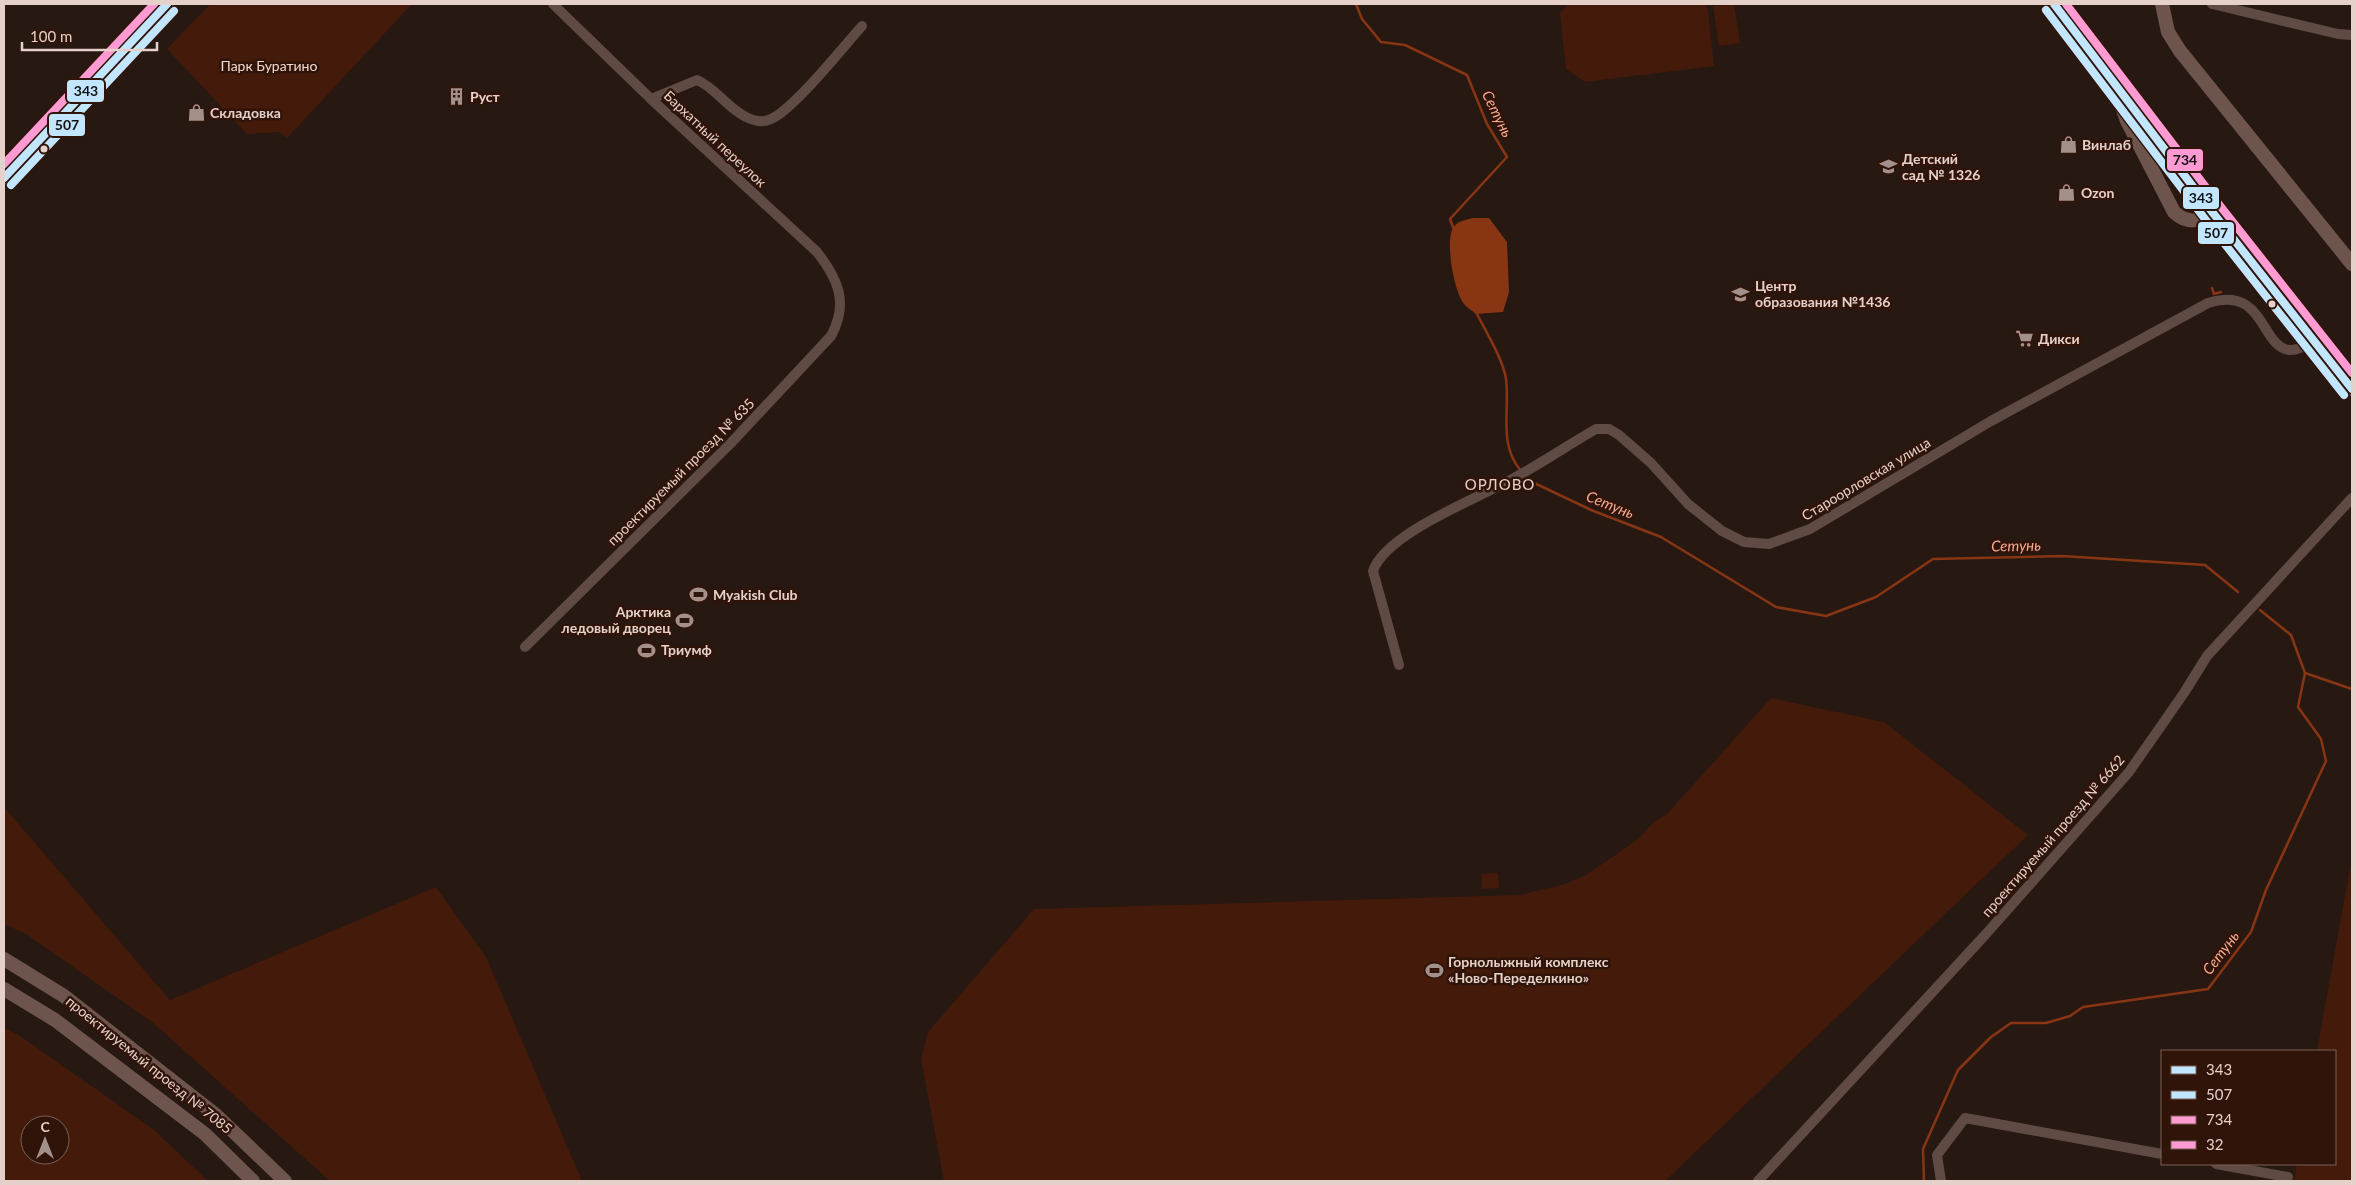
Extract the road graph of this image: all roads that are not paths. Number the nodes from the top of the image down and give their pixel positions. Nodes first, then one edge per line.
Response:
1 (167, 4) edge
2 (553, 4) edge
3 (2054, 4) edge
4 (2162, 4) edge
5 (2212, 4) edge
6 (862, 26) dead end
7 (2352, 35) edge
8 (2111, 78) junction
9 (651, 99) junction
10 (4, 178) edge
11 (2213, 213) junction
12 (2352, 264) edge
13 (841, 306) joint
14 (2314, 340) junction
15 (2350, 381) edge
16 (2352, 498) edge
17 (525, 648) dead end
18 (1399, 665) dead end
19 (4, 959) edge
20 (4, 988) edge
21 (2161, 1154) edge
22 (2222, 1165) edge
23 (2288, 1177) dead end
24 (253, 1181) edge
25 (285, 1181) edge
26 (1758, 1181) edge
27 (1941, 1181) edge

1 - 10 main road
2 - 9 street, Бархатный переулок
3 - 8 main road
4 - 12 main road
5 - 7 street
6 - 9 street
8 - 11 main road
8 - 11 main road
9 - 13 street, Бархатный переулок
11 - 14 main road
13 - 17 street, проектируемый проезд № 635
14 - 15 main road
14 - 18 street, Староорловская улица
16 - 26 street, проектируемый проезд № 6662
19 - 25 main road, проектируемый проезд № 7085
20 - 24 main road, проектируемый проезд № 7085
21 - 27 street
22 - 23 street

